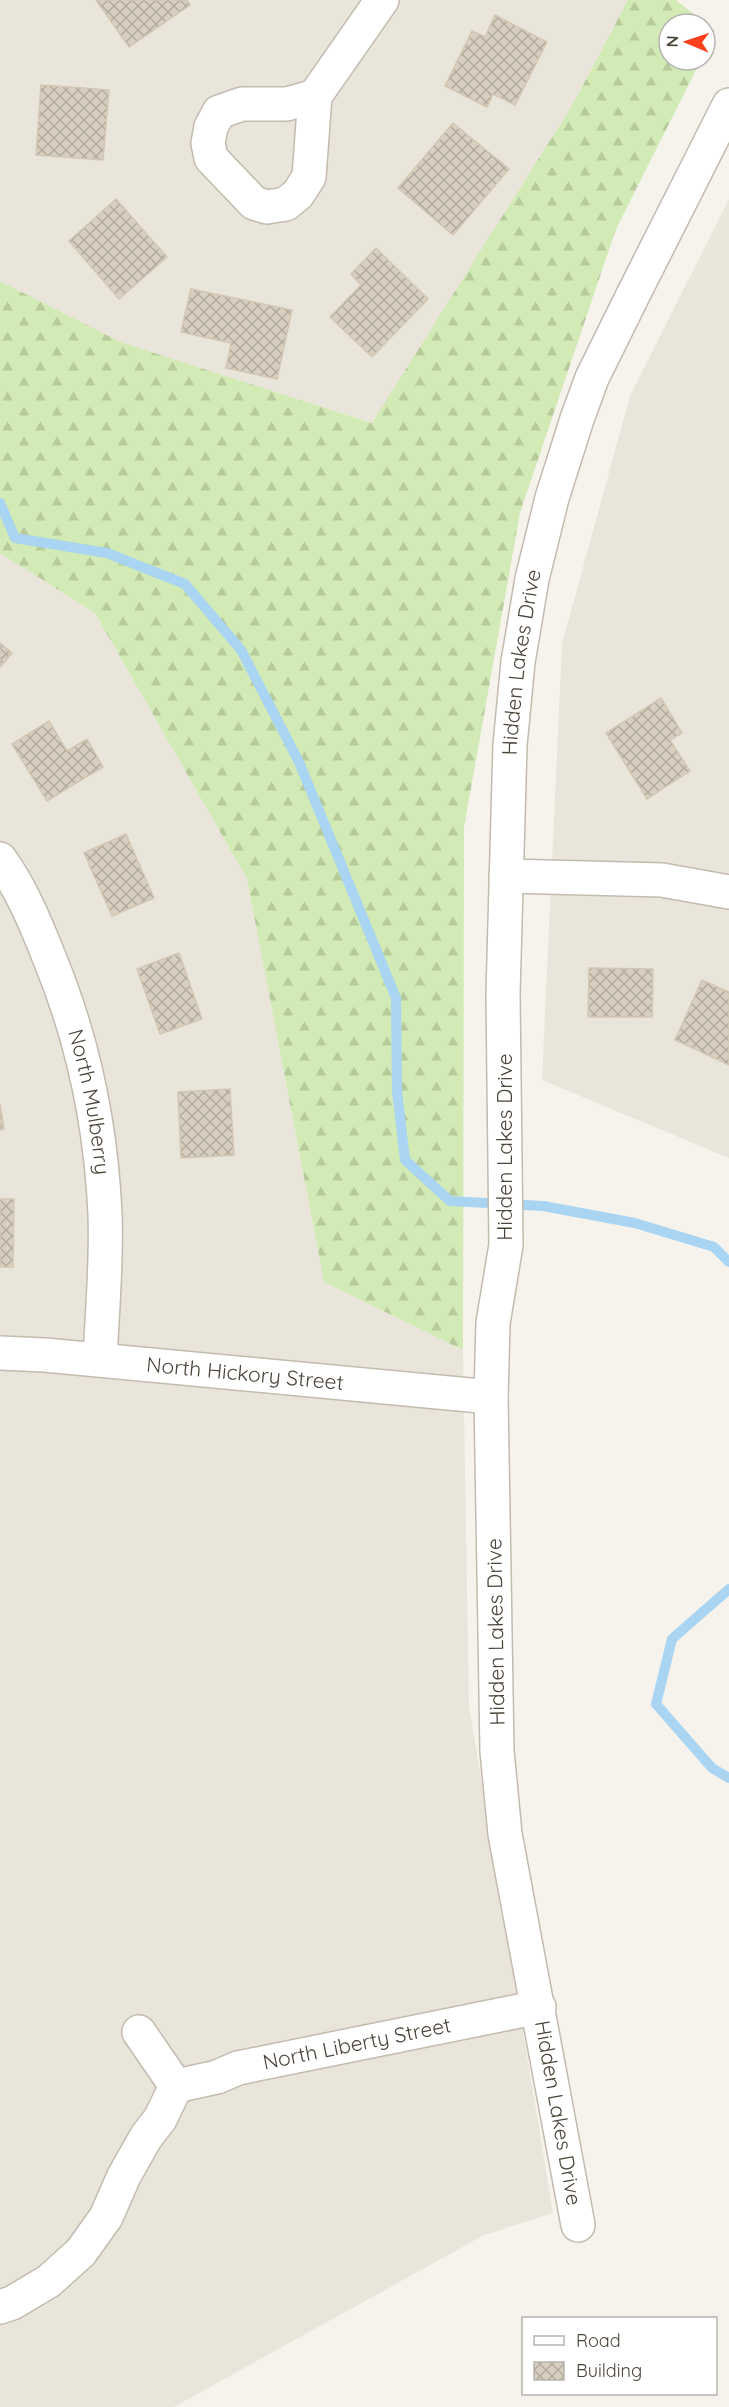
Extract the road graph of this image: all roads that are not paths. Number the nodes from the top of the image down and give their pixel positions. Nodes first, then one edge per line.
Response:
1 (382, 0) edge
2 (315, 96) dead end
3 (729, 105) edge
4 (0, 859) edge
5 (506, 876) junction
6 (729, 892) edge
7 (0, 1353) edge
8 (100, 1360) junction
9 (491, 1397) junction
10 (539, 2007) junction
11 (139, 2032) dead end
12 (176, 2086) junction
13 (578, 2225) dead end
14 (0, 2307) edge

1 - 2 street
3 - 5 street, Hidden Lakes Drive
4 - 8 street, North Mulberry
5 - 6 street
5 - 9 street, Hidden Lakes Drive
7 - 8 street, North Hickory Street
8 - 9 street, North Hickory Street
9 - 10 street, Hidden Lakes Drive
10 - 12 street, North Liberty Street
10 - 13 street, Hidden Lakes Drive
11 - 12 street
12 - 14 street

